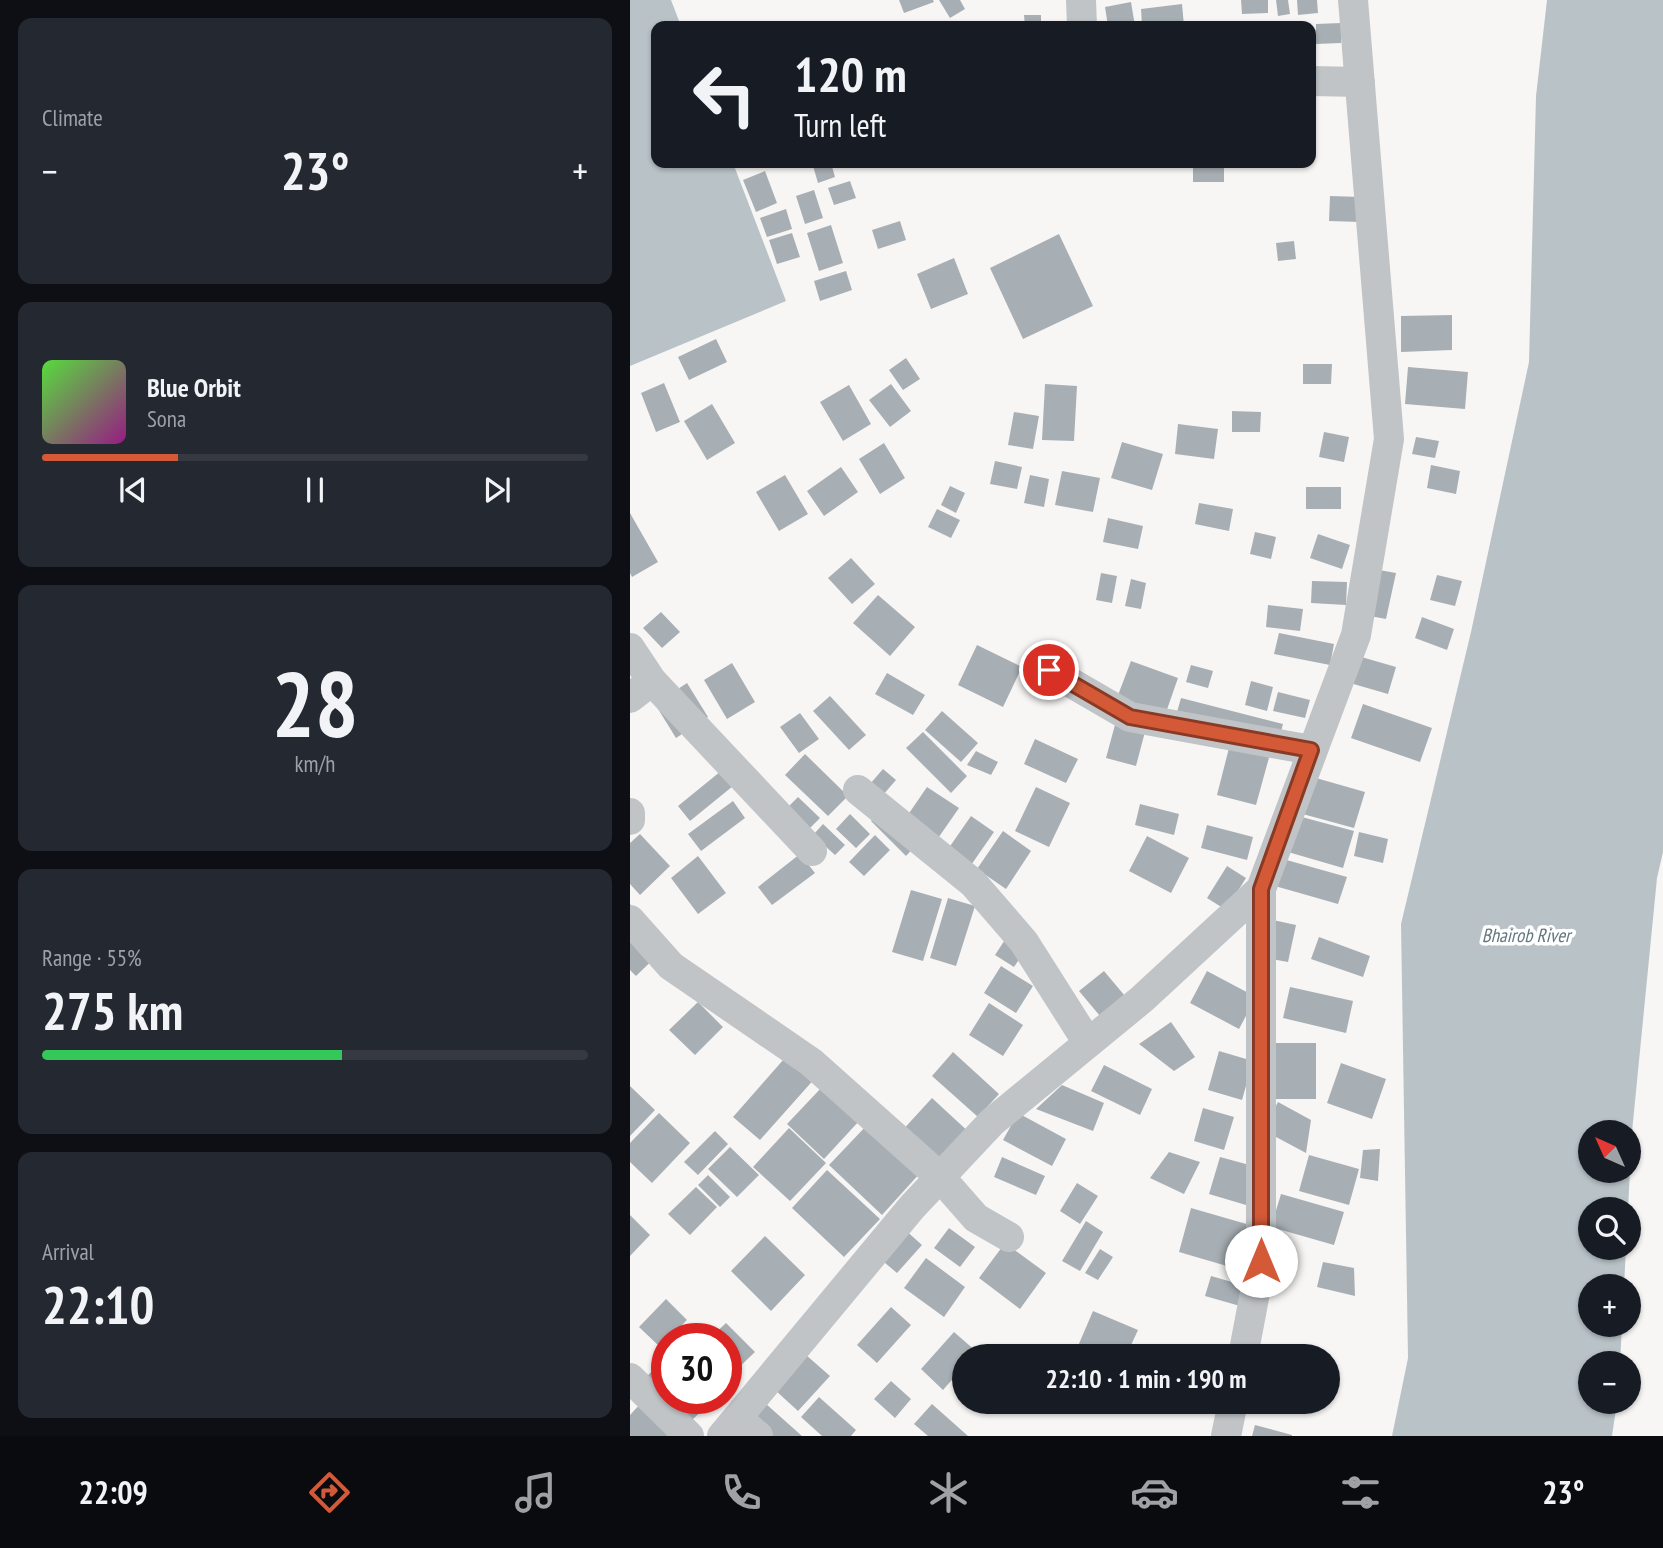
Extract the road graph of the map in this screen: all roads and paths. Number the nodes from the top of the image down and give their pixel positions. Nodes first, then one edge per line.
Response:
1 (1081, 0) edge
2 (1353, 0) edge
3 (1082, 21) edge
4 (1316, 81) edge
5 (1360, 82) junction
6 (630, 648) edge
7 (1049, 670) dead end
8 (641, 689) edge
9 (1311, 750) junction
10 (858, 790) dead end
11 (630, 813) edge
12 (630, 820) edge
13 (812, 851) dead end
14 (1261, 889) junction
15 (630, 920) edge
16 (1088, 1043) junction
17 (940, 1177) junction
18 (1009, 1237) dead end
19 (1245, 1344) edge
20 (630, 1378) edge
21 (1231, 1414) edge
22 (739, 1430) edge
23 (689, 1436) edge
24 (1226, 1436) edge

1 - 3 street
2 - 5 street
4 - 5 street
5 - 9 street
6 - 8 street
7 - 9 street
8 - 13 street
9 - 14 street
10 - 16 street
11 - 12 street
14 - 16 street
14 - 19 street
15 - 17 street
16 - 17 street
17 - 18 street
17 - 22 street
20 - 23 street
21 - 24 street

